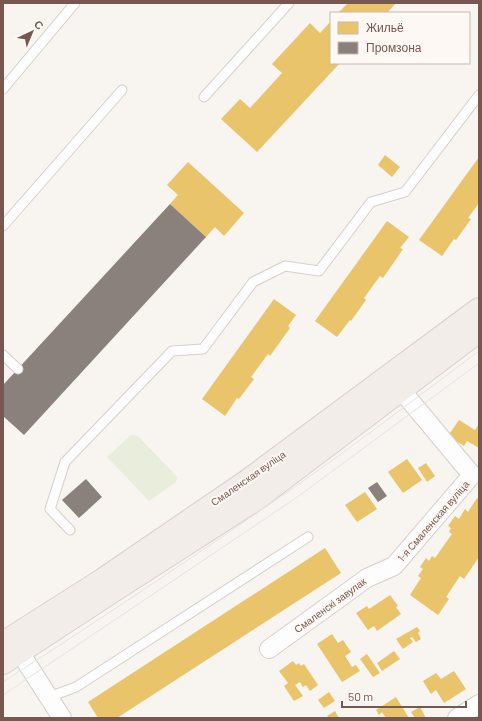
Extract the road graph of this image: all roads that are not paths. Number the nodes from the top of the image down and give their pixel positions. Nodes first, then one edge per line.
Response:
1 (75, 3) edge
2 (289, 3) edge
3 (3, 89) edge
4 (122, 90) dead end
5 (479, 95) edge
6 (204, 96) dead end
7 (3, 226) edge
8 (479, 309) edge
9 (479, 331) edge
10 (3, 355) edge
11 (18, 369) dead end
12 (395, 383) junction
13 (476, 475) edge
14 (70, 530) dead end
15 (308, 537) dead end
16 (394, 566) joint
17 (9, 649) edge
18 (269, 649) dead end
19 (49, 697) junction
20 (479, 704) edge
21 (62, 718) edge
22 (457, 718) edge

1 - 3 lane
2 - 6 lane
4 - 7 lane
5 - 14 lane
8 - 12 main road, Смаленская вуліца
9 - 12 main road, Смаленская вуліца
10 - 11 lane
12 - 13 street
12 - 17 main road, Смаленская вуліца
13 - 16 street, 1-я Смаленская вуліца
15 - 19 lane
16 - 18 street, Смаленскі завулак
17 - 19 street
19 - 21 street
20 - 22 street

